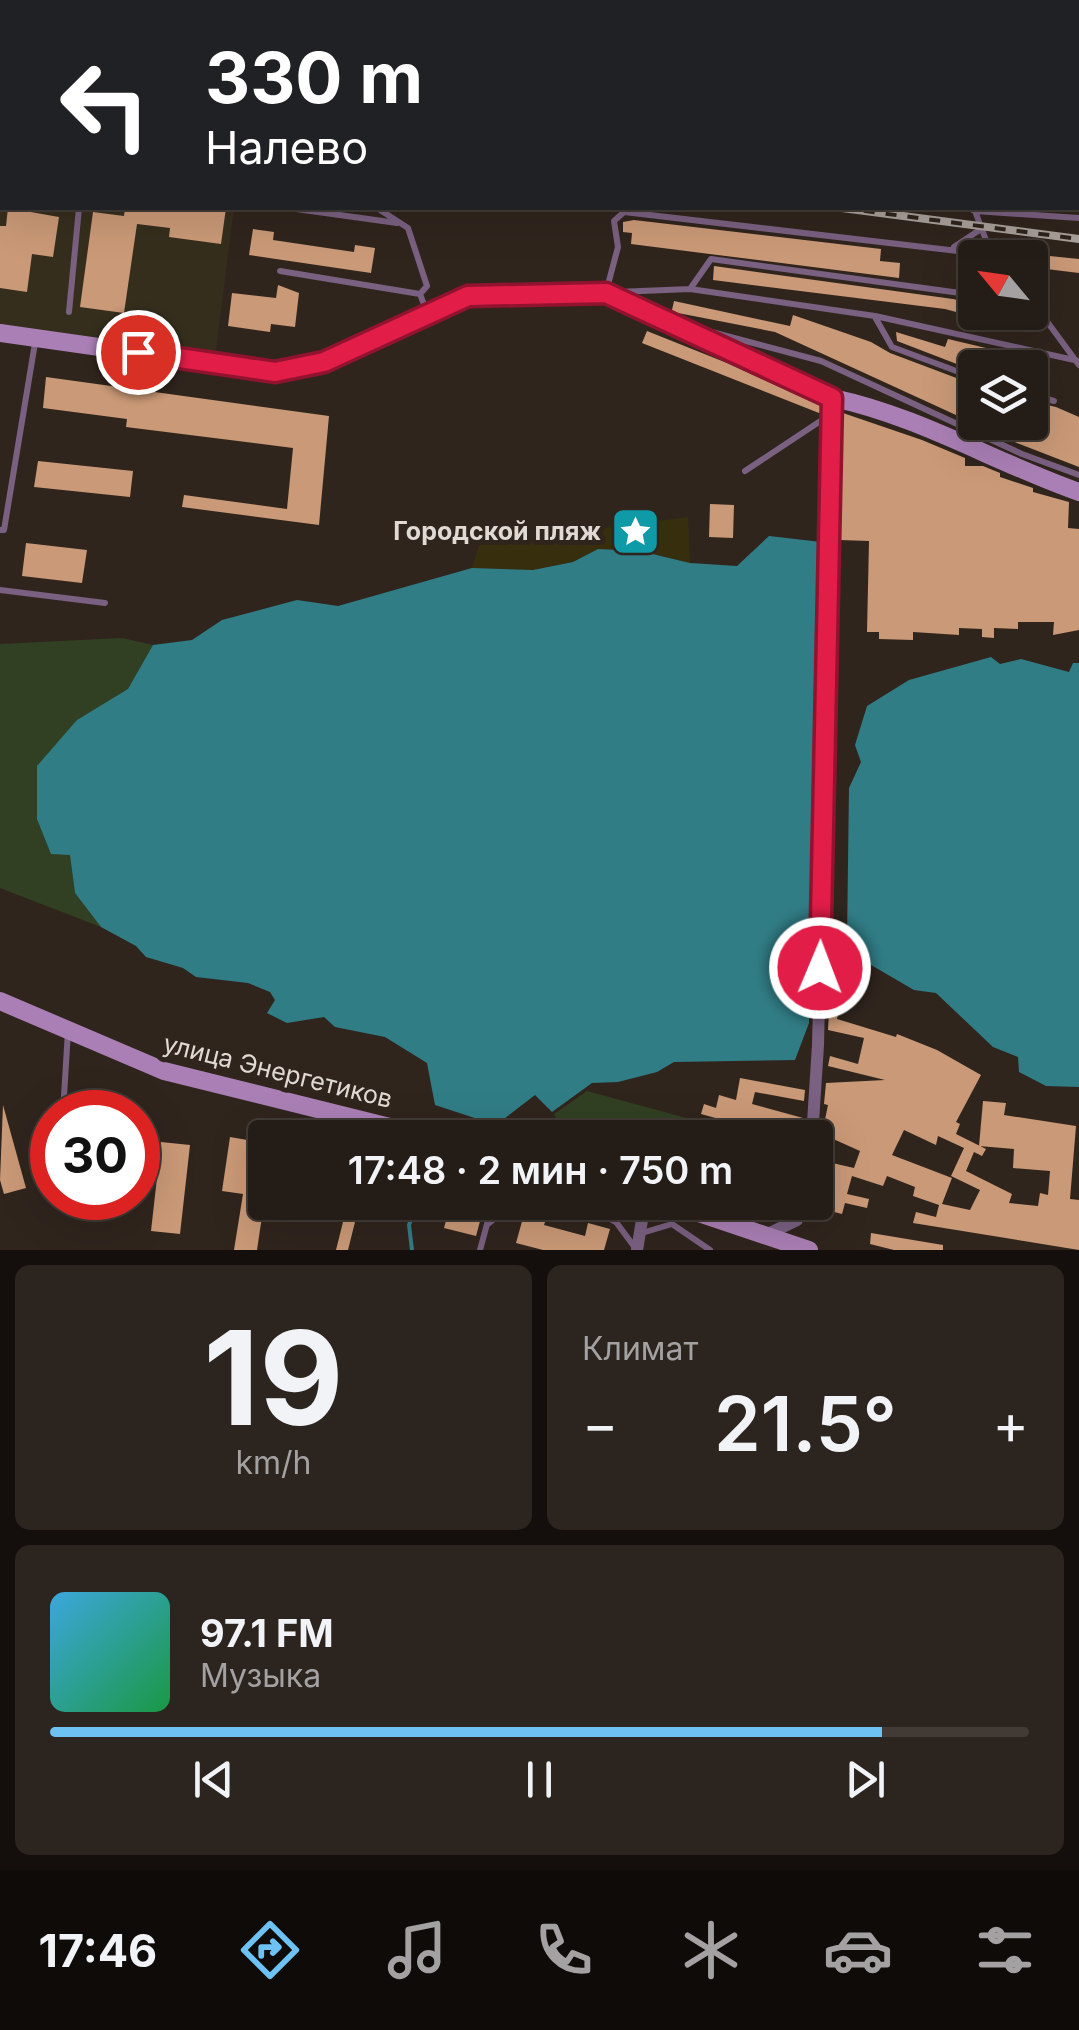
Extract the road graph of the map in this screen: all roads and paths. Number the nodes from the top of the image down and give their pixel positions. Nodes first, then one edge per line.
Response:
1 (79, 210) edge
2 (303, 210) edge
3 (381, 210) edge
4 (973, 210) edge
5 (996, 210) edge
6 (1040, 210) edge
7 (1036, 216) junction
8 (1079, 218) edge
9 (397, 223) junction
10 (982, 229) junction
11 (986, 240) edge
12 (954, 248) junction
13 (958, 249) edge
14 (280, 272) dead end
15 (690, 289) junction
16 (606, 293) junction
17 (958, 293) edge
18 (420, 294) junction
19 (69, 312) dead end
20 (428, 316) junction
21 (875, 316) junction
22 (1048, 323) edge
23 (680, 328) junction
24 (0, 333) edge
25 (36, 338) junction
26 (1078, 362) edge
27 (958, 372) edge
28 (1048, 398) edge
29 (1054, 400) dead end
30 (832, 406) junction
31 (745, 471) dead end
32 (1079, 476) edge
33 (1079, 492) edge
34 (2, 530) edge
35 (0, 590) edge
36 (105, 603) dead end
37 (0, 1001) edge
38 (68, 1030) junction
39 (64, 1090) edge
40 (361, 1120) edge
41 (813, 1120) edge
42 (488, 1220) edge
43 (492, 1220) edge
44 (612, 1220) edge
45 (644, 1220) edge
46 (717, 1220) edge
47 (798, 1220) edge
48 (487, 1224) junction
49 (642, 1233) junction
50 (757, 1234) junction
51 (480, 1250) edge
52 (637, 1250) edge
53 (710, 1250) edge
54 (810, 1250) edge

1 - 19 lane
2 - 9 lane
3 - 9 lane
4 - 10 lane
5 - 7 lane
6 - 7 lane
7 - 8 lane
9 - 18 lane
10 - 11 lane
10 - 12 lane
12 - 13 lane
12 - 16 lane
14 - 18 lane
15 - 16 lane
15 - 17 lane
15 - 21 lane
16 - 20 street
16 - 23 street
18 - 20 lane
20 - 25 street
21 - 26 lane
21 - 27 lane
22 - 26 lane
23 - 30 street
23 - 32 lane
24 - 25 street
25 - 34 lane
28 - 29 lane
30 - 31 lane
30 - 33 street
30 - 41 street
35 - 36 lane
37 - 38 street, улица Энергетиков
38 - 39 lane
38 - 40 street, улица Энергетиков
42 - 48 lane
43 - 48 lane
44 - 52 lane
45 - 49 street
46 - 50 street
47 - 50 street
48 - 51 lane
49 - 52 street
49 - 53 lane
50 - 54 street

